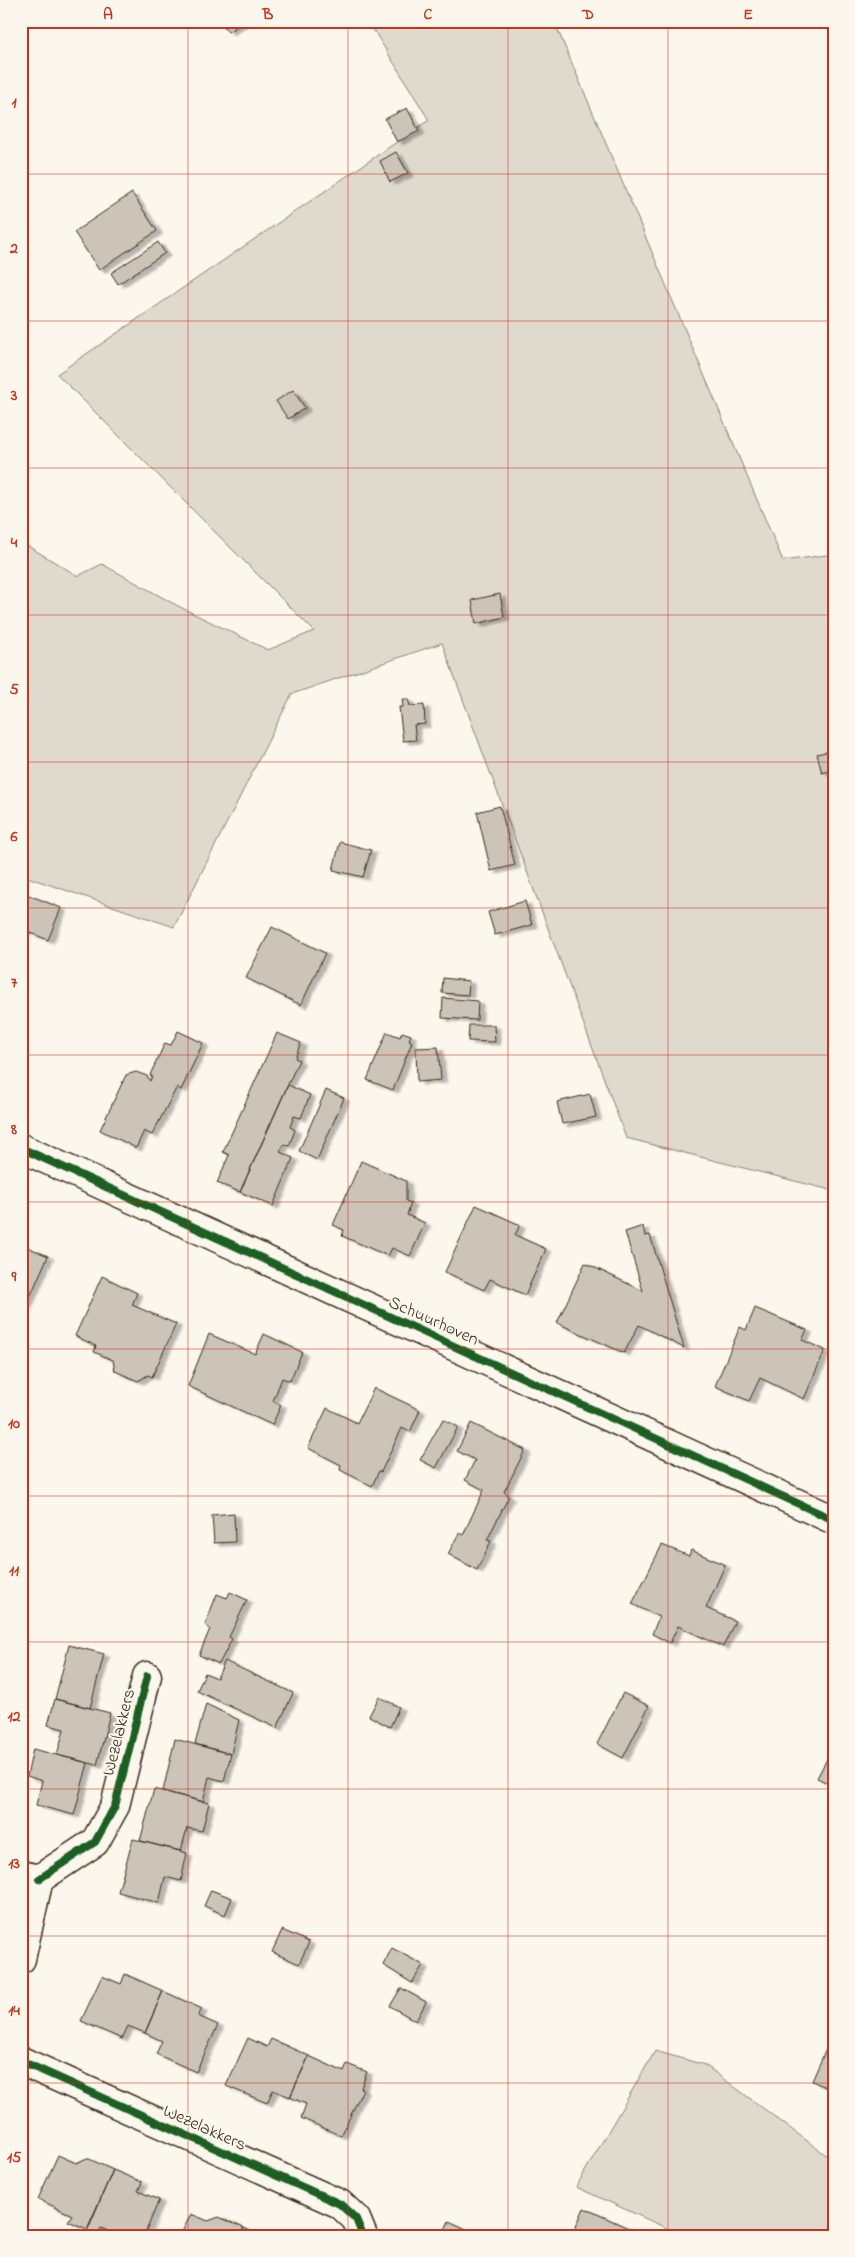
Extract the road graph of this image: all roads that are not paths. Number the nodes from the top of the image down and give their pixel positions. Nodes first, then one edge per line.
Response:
1 (21, 1148) edge
2 (834, 1520) edge
3 (147, 1676) dead end
4 (30, 1877) edge
5 (21, 1959) edge
6 (21, 2061) edge
7 (363, 2236) edge

1 - 2 street, Schuurhoven
3 - 4 street, Wezelakkers
4 - 5 street, Wezelakkers
6 - 7 street, Wezelakkers

